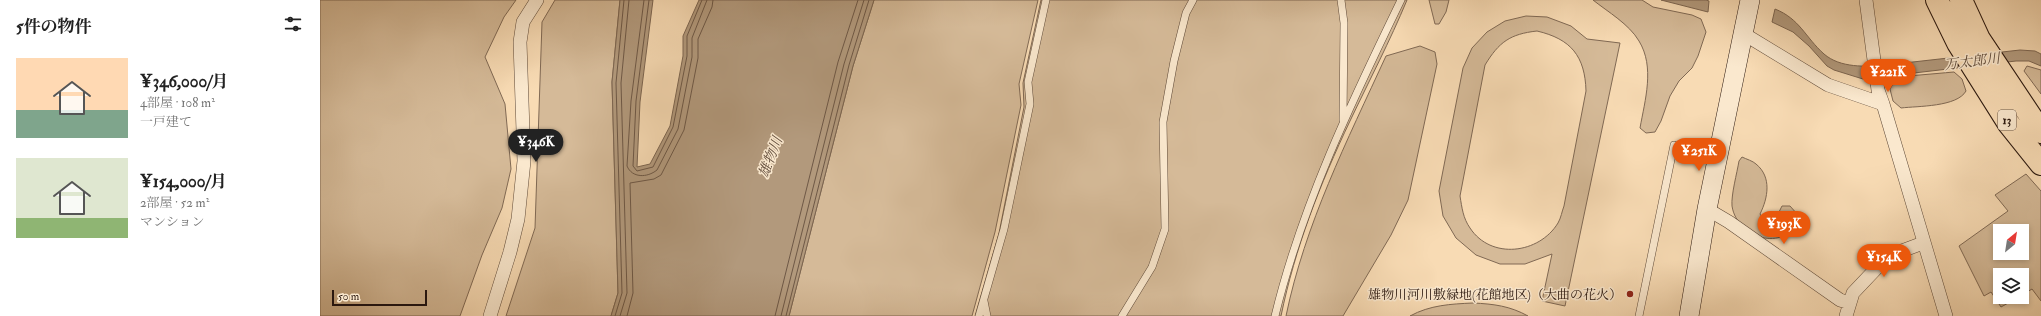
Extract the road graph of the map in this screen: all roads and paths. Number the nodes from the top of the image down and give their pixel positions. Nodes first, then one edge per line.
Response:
1 (537, 0) edge
2 (1046, 0) edge
3 (1193, 0) edge
4 (1341, 0) edge
5 (1401, 0) edge
6 (1750, 0) edge
7 (1866, 0) edge
8 (1937, 0) edge
9 (1961, 0) edge
10 (1744, 34) junction
11 (1883, 104) junction
12 (1343, 122) junction
13 (2041, 132) edge
14 (1674, 145) dead end
15 (2041, 164) edge
16 (1707, 209) junction
17 (1923, 243) junction
18 (983, 299) junction
19 (1850, 303) junction
20 (490, 316) edge
21 (979, 316) edge
22 (987, 316) edge
23 (1122, 316) edge
24 (1275, 316) edge
25 (1639, 316) edge
26 (1689, 316) edge
27 (1846, 316) edge
28 (1946, 316) edge

1 - 20 street
2 - 18 lane
3 - 23 lane
4 - 12 lane
5 - 12 lane
6 - 10 street
7 - 11 street
8 - 15 highway, 13
9 - 13 highway, 13
10 - 11 street
10 - 16 street
11 - 17 street
12 - 24 lane
14 - 25 lane
16 - 19 street
16 - 26 street
17 - 19 street
17 - 28 street
18 - 21 lane
18 - 22 lane
19 - 27 street

